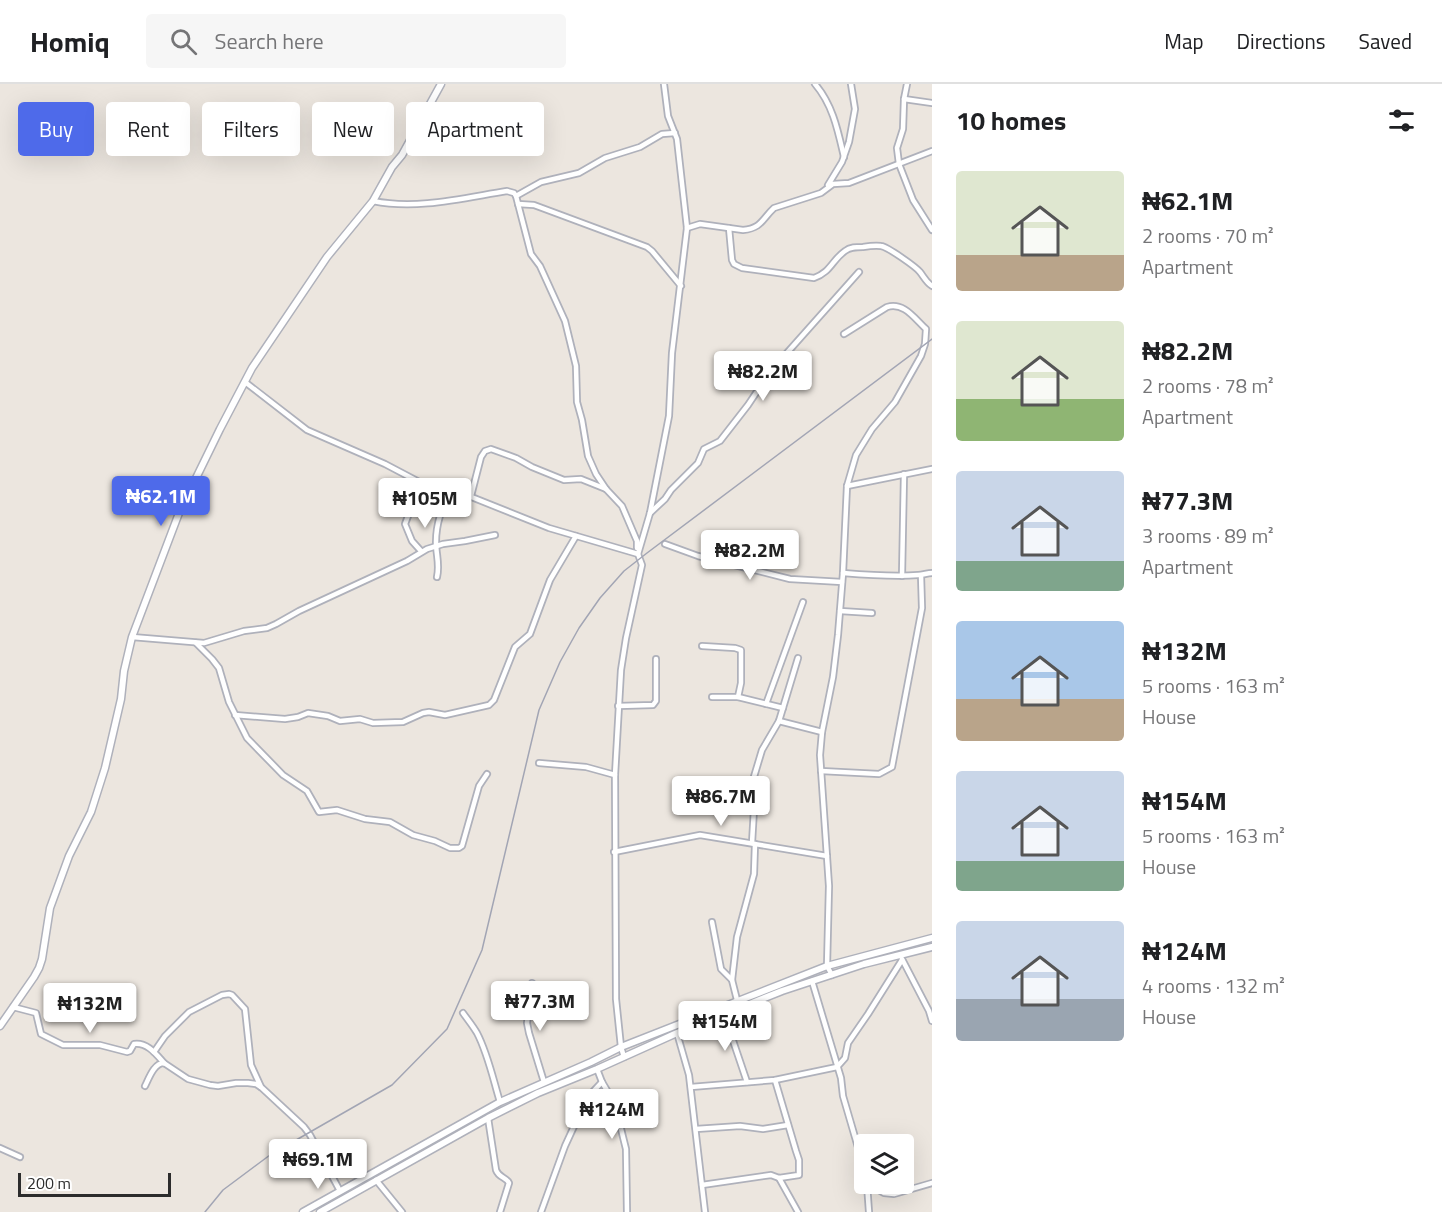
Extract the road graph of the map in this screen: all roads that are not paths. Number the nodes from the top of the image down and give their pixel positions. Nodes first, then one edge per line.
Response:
1 (441, 84) edge
2 (664, 84) edge
3 (815, 84) edge
4 (851, 84) edge
5 (907, 84) edge
6 (904, 99) junction
7 (932, 103) edge
8 (675, 133) junction
9 (932, 152) edge
10 (844, 157) junction
11 (899, 164) junction
12 (825, 190) junction
13 (516, 196) junction
14 (373, 201) junction
15 (518, 204) junction
16 (687, 228) junction
17 (729, 228) junction
18 (932, 230) edge
19 (859, 272) dead end
20 (681, 286) junction
21 (932, 286) edge
22 (844, 334) dead end
23 (245, 382) junction
24 (932, 469) edge
25 (904, 474) junction
26 (423, 484) junction
27 (847, 486) junction
28 (606, 489) junction
29 (450, 490) junction
30 (471, 496) junction
31 (650, 513) junction
32 (495, 535) dead end
33 (576, 536) junction
34 (665, 544) dead end
35 (436, 546) junction
36 (421, 551) junction
37 (637, 553) junction
38 (843, 573) junction
39 (932, 573) edge
40 (921, 575) junction
41 (902, 576) junction
42 (437, 577) dead end
43 (842, 582) junction
44 (803, 602) dead end
45 (840, 611) junction
46 (872, 613) dead end
47 (132, 637) junction
48 (196, 643) junction
49 (702, 646) dead end
50 (798, 658) dead end
51 (656, 659) dead end
52 (712, 697) dead end
53 (738, 697) junction
54 (766, 704) junction
55 (618, 706) junction
56 (783, 708) junction
57 (235, 715) junction
58 (779, 721) junction
59 (822, 732) junction
60 (539, 763) dead end
61 (821, 771) junction
62 (487, 774) dead end
63 (615, 775) junction
64 (753, 843) junction
65 (614, 852) junction
66 (827, 856) junction
67 (712, 922) dead end
68 (932, 938) edge
69 (932, 946) edge
70 (901, 957) junction
71 (827, 966) junction
72 (832, 975) junction
73 (732, 980) junction
74 (812, 981) junction
75 (532, 983) dead end
76 (737, 1000) junction
77 (13, 1007) junction
78 (463, 1013) dead end
79 (724, 1014) junction
80 (932, 1021) edge
81 (0, 1026) edge
82 (677, 1033) junction
83 (621, 1047) junction
84 (154, 1052) junction
85 (624, 1057) junction
86 (164, 1063) junction
87 (837, 1067) junction
88 (597, 1069) junction
89 (775, 1080) junction
90 (544, 1082) junction
91 (602, 1082) junction
92 (747, 1082) junction
93 (145, 1086) dead end
94 (691, 1087) junction
95 (262, 1088) junction
96 (500, 1102) junction
97 (488, 1118) junction
98 (788, 1125) junction
99 (696, 1129) junction
100 (854, 1134) edge
101 (0, 1149) edge
102 (20, 1157) dead end
103 (779, 1178) junction
104 (376, 1180) junction
105 (932, 1183) edge
106 (702, 1185) junction
107 (914, 1188) edge
108 (340, 1191) junction
109 (868, 1194) edge
110 (303, 1212) edge
111 (320, 1212) edge
112 (402, 1212) edge
113 (501, 1212) edge
114 (541, 1212) edge
115 (627, 1212) edge
116 (705, 1212) edge
117 (798, 1212) edge
118 (868, 1212) edge

1 - 14 main road
2 - 8 street
3 - 10 street
4 - 10 street
5 - 6 street
6 - 7 street
6 - 11 street
8 - 13 street
8 - 16 street
9 - 11 street
10 - 12 street
11 - 12 street
11 - 18 street
12 - 17 street
13 - 14 street
13 - 15 street
14 - 23 main road
15 - 20 street
15 - 28 street
16 - 17 street
16 - 20 street
17 - 21 street
19 - 31 street
20 - 31 street
22 - 27 street
23 - 26 street
23 - 47 main road
24 - 25 street
25 - 27 street
25 - 41 street
26 - 29 street
26 - 36 street
27 - 38 street
28 - 30 street
28 - 37 street
29 - 30 street
29 - 35 street
30 - 33 street
31 - 37 street
32 - 35 street
33 - 37 street
33 - 57 street
34 - 43 street
35 - 36 street
35 - 42 street
36 - 48 street
37 - 55 street
38 - 41 street
38 - 43 street
39 - 40 street
40 - 41 street
40 - 61 street
43 - 45 street
44 - 54 street
45 - 46 street
45 - 59 street
47 - 48 street
47 - 77 main road
48 - 57 street
49 - 53 street
50 - 56 street
51 - 55 street
52 - 53 street
53 - 54 street
54 - 56 street
55 - 63 street
56 - 58 street
57 - 62 street
58 - 59 street
58 - 64 street
59 - 61 street
60 - 63 street
61 - 66 street
63 - 65 street
64 - 65 street
64 - 66 street
64 - 73 street
65 - 83 street
66 - 71 street
67 - 73 street
68 - 71 main road
69 - 70 main road
70 - 72 main road
70 - 80 street
70 - 87 street
71 - 72 street
71 - 76 main road
72 - 74 main road
73 - 76 street
74 - 79 main road
74 - 87 street
75 - 90 street
76 - 83 main road
77 - 81 main road
77 - 84 street
78 - 96 street
79 - 82 main road
79 - 92 street
82 - 85 main road
82 - 94 street
83 - 85 street
83 - 90 main road
84 - 86 street
84 - 95 street
85 - 88 main road
86 - 93 street
86 - 95 street
87 - 89 street
87 - 100 street
88 - 91 street
88 - 97 main road
89 - 92 street
89 - 98 street
90 - 96 main road
91 - 114 street
91 - 115 street
92 - 94 street
94 - 99 street
95 - 108 street
96 - 108 main road
97 - 104 main road
97 - 113 street
98 - 99 street
98 - 103 street
99 - 106 street
101 - 102 street
103 - 106 street
103 - 117 street
104 - 111 main road
104 - 112 street
105 - 107 street
106 - 116 street
108 - 110 main road
109 - 118 street

